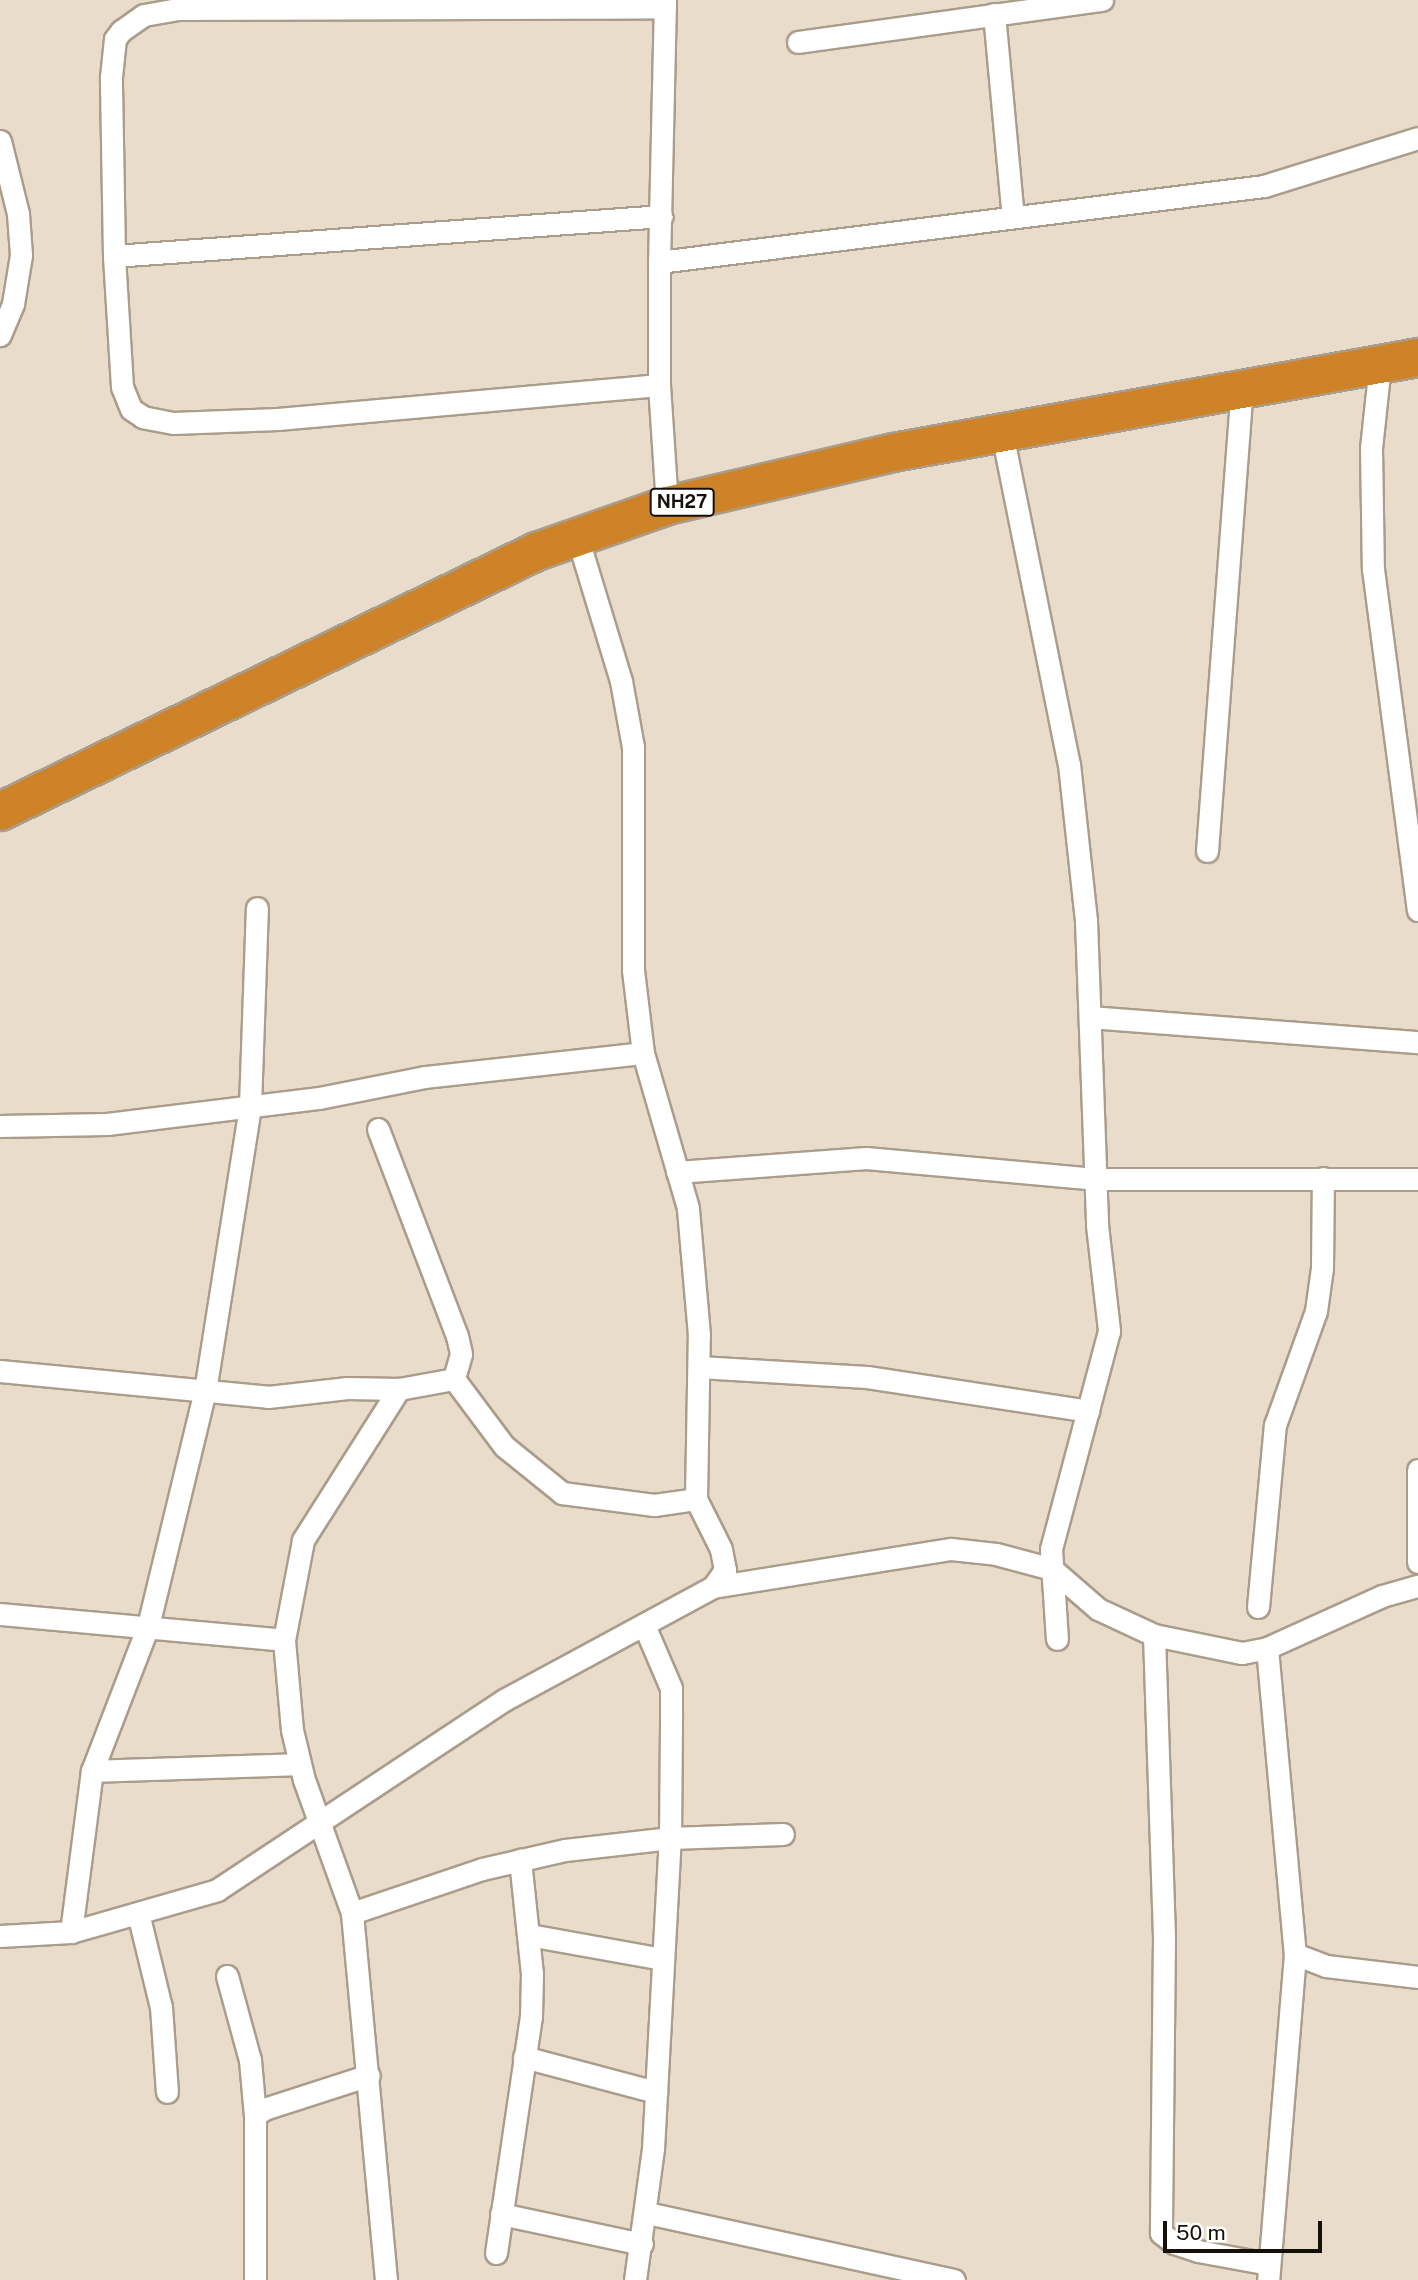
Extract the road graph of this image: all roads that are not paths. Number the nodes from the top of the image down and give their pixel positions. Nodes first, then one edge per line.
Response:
1 (1102, 0) edge
2 (665, 3) edge
3 (333, 6) edge
4 (994, 14) junction
5 (798, 42) dead end
6 (1418, 138) edge
7 (0, 141) edge
8 (662, 216) junction
9 (1013, 217) junction
10 (114, 256) junction
11 (659, 262) junction
12 (0, 335) edge
13 (1418, 357) edge
14 (1380, 364) junction
15 (659, 385) junction
16 (1242, 389) junction
17 (1002, 433) junction
18 (667, 505) junction
19 (577, 536) junction
20 (0, 811) edge
21 (1207, 851) dead end
22 (1417, 903) edge
23 (257, 908) dead end
24 (1090, 1017) junction
25 (1418, 1042) edge
26 (643, 1054) junction
27 (250, 1106) junction
28 (0, 1126) edge
29 (378, 1129) dead end
30 (677, 1171) junction
31 (1323, 1178) junction
32 (1095, 1179) junction
33 (1418, 1179) edge
34 (699, 1367) junction
35 (0, 1371) edge
36 (454, 1379) junction
37 (398, 1389) junction
38 (205, 1391) junction
39 (1088, 1411) junction
40 (1418, 1470) edge
41 (696, 1499) junction
42 (1418, 1562) edge
43 (1052, 1569) junction
44 (1418, 1586) edge
45 (713, 1587) junction
46 (1258, 1607) dead end
47 (0, 1614) edge
48 (643, 1625) junction
49 (148, 1626) junction
50 (1154, 1635) junction
51 (1057, 1639) dead end
52 (284, 1640) junction
53 (1267, 1648) junction
54 (300, 1764) junction
55 (92, 1771) junction
56 (317, 1822) junction
57 (783, 1834) dead end
58 (670, 1838) junction
59 (520, 1860) junction
60 (138, 1913) junction
61 (352, 1913) junction
62 (71, 1932) junction
63 (529, 1936) junction
64 (0, 1937) edge
65 (1295, 1954) junction
66 (662, 1959) junction
67 (227, 1976) dead end
68 (1418, 1977) edge
69 (524, 2057) junction
70 (369, 2075) junction
71 (167, 2092) dead end
72 (656, 2092) junction
73 (256, 2116) junction
74 (647, 2213) junction
75 (501, 2214) junction
76 (642, 2244) junction
77 (496, 2253) dead end
78 (1269, 2272) edge
79 (256, 2280) edge
80 (386, 2280) edge
81 (635, 2280) edge
82 (954, 2280) edge

1 - 4 street
2 - 3 street
2 - 8 street
3 - 10 street
4 - 5 street
4 - 9 street
6 - 9 street
7 - 12 street
8 - 10 street
8 - 11 street
9 - 11 street
10 - 15 street
11 - 15 street
13 - 14 highway, NH27
14 - 16 highway, NH27
14 - 22 street
15 - 18 street
16 - 17 highway, NH27
16 - 21 street
17 - 18 highway, NH27
17 - 24 street
18 - 19 highway, NH27
19 - 20 highway, NH27
19 - 26 street
23 - 27 street
24 - 25 street
24 - 32 street
26 - 27 street
26 - 30 street
27 - 28 street
27 - 38 street
29 - 36 street
30 - 32 street
30 - 34 street
31 - 32 street
31 - 33 street
31 - 46 street
32 - 39 street
34 - 39 street
34 - 41 street
35 - 38 street
36 - 37 street
36 - 41 street
37 - 38 street
37 - 52 street
38 - 49 street
39 - 43 street
40 - 42 street
41 - 45 street
43 - 45 street
43 - 50 street
43 - 51 street
44 - 53 street
45 - 48 street
47 - 49 street
48 - 56 street
48 - 58 street
49 - 52 street
49 - 55 street
50 - 53 street
50 - 78 street
52 - 54 street
53 - 65 street
54 - 55 street
54 - 56 street
55 - 62 street
56 - 60 street
56 - 61 street
57 - 58 street
58 - 59 street
58 - 66 street
59 - 61 street
59 - 63 street
60 - 62 street
60 - 71 street
61 - 70 street
62 - 64 street
63 - 66 street
63 - 69 street
65 - 68 street
65 - 78 street
66 - 72 street
67 - 73 street
69 - 72 street
69 - 75 street
70 - 73 street
70 - 80 street
72 - 74 street
73 - 79 street
74 - 76 street
74 - 82 street
75 - 76 street
75 - 77 street
76 - 81 street

